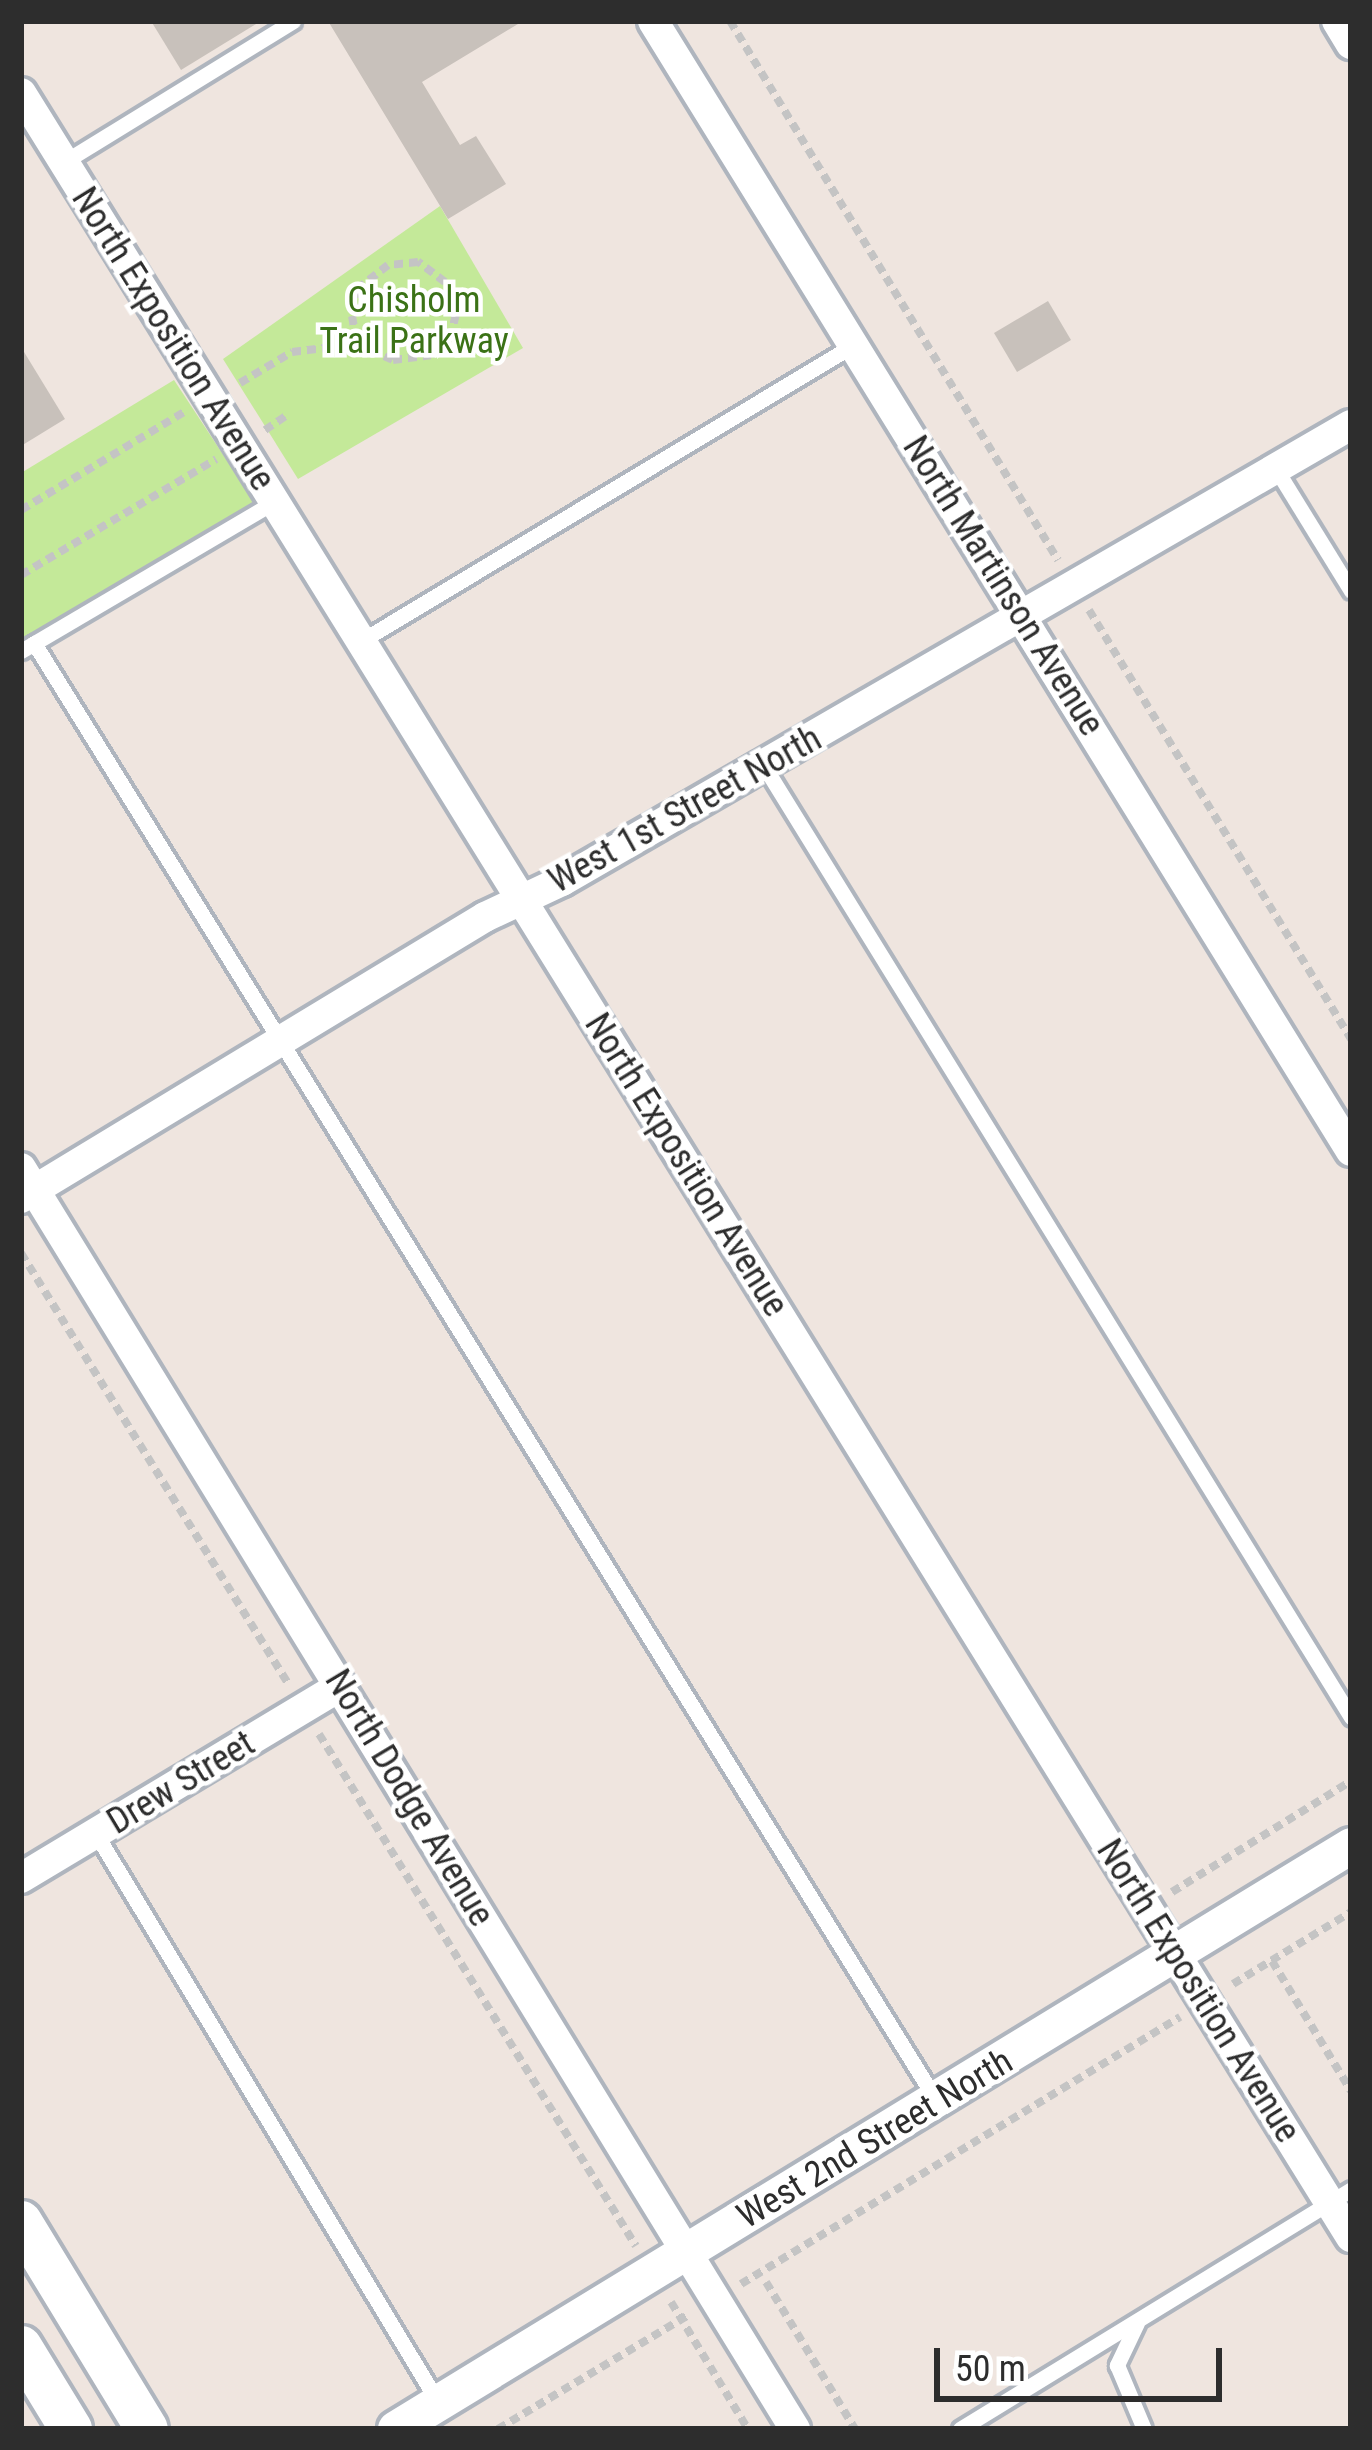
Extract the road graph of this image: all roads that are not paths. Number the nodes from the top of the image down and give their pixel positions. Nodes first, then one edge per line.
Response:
1 (293, 21) edge
2 (653, 21) edge
3 (1337, 21) edge
4 (1351, 44) edge
5 (21, 93) edge
6 (64, 162) junction
7 (855, 344) junction
8 (1351, 425) edge
9 (1276, 470) junction
10 (274, 502) junction
11 (1351, 591) edge
12 (1022, 618) junction
13 (361, 641) junction
14 (28, 647) edge
15 (764, 766) junction
16 (523, 899) junction
17 (283, 1040) junction
18 (1351, 1151) edge
19 (25, 1185) edge
20 (341, 1687) junction
21 (1351, 1717) edge
22 (96, 1834) junction
23 (1351, 1846) edge
24 (21, 1878) edge
25 (1176, 1954) junction
26 (938, 2102) junction
27 (1340, 2195) edge
28 (21, 2222) edge
29 (1351, 2237) edge
30 (687, 2253) junction
31 (1138, 2321) junction
32 (21, 2347) edge
33 (439, 2403) junction
34 (71, 2429) edge
35 (147, 2429) edge
36 (396, 2429) edge
37 (795, 2429) edge
38 (960, 2429) edge
39 (1144, 2429) edge

1 - 6 lane
2 - 7 street, North Martinson Avenue
3 - 4 street
5 - 6 street, North Exposition Avenue
6 - 10 street, North Exposition Avenue
7 - 12 street, North Martinson Avenue
7 - 13 lane
8 - 9 street, West 1st Street North
9 - 11 lane
9 - 12 street, West 1st Street North
10 - 13 street, North Exposition Avenue
10 - 14 lane
12 - 15 street, West 1st Street North
12 - 18 street, North Martinson Avenue
13 - 16 street, North Exposition Avenue
14 - 17 lane
15 - 16 street, West 1st Street North
15 - 21 lane
16 - 17 street, West 1st Street North
16 - 25 street, North Exposition Avenue
17 - 19 street, West 1st Street North
17 - 26 lane
19 - 20 street, North Dodge Avenue
20 - 22 street, Drew Street
20 - 30 street, North Dodge Avenue
22 - 24 street, Drew Street
22 - 33 lane
23 - 25 street, West 2nd Street North
25 - 26 street, West 2nd Street North
25 - 27 street, North Exposition Avenue
26 - 30 street, West 2nd Street North
27 - 29 street, North Exposition Avenue
27 - 31 lane
28 - 35 main road
30 - 33 street, West 2nd Street North
30 - 37 street, North Dodge Avenue
31 - 38 lane
31 - 39 lane
32 - 34 main road
33 - 36 street, West 2nd Street North

